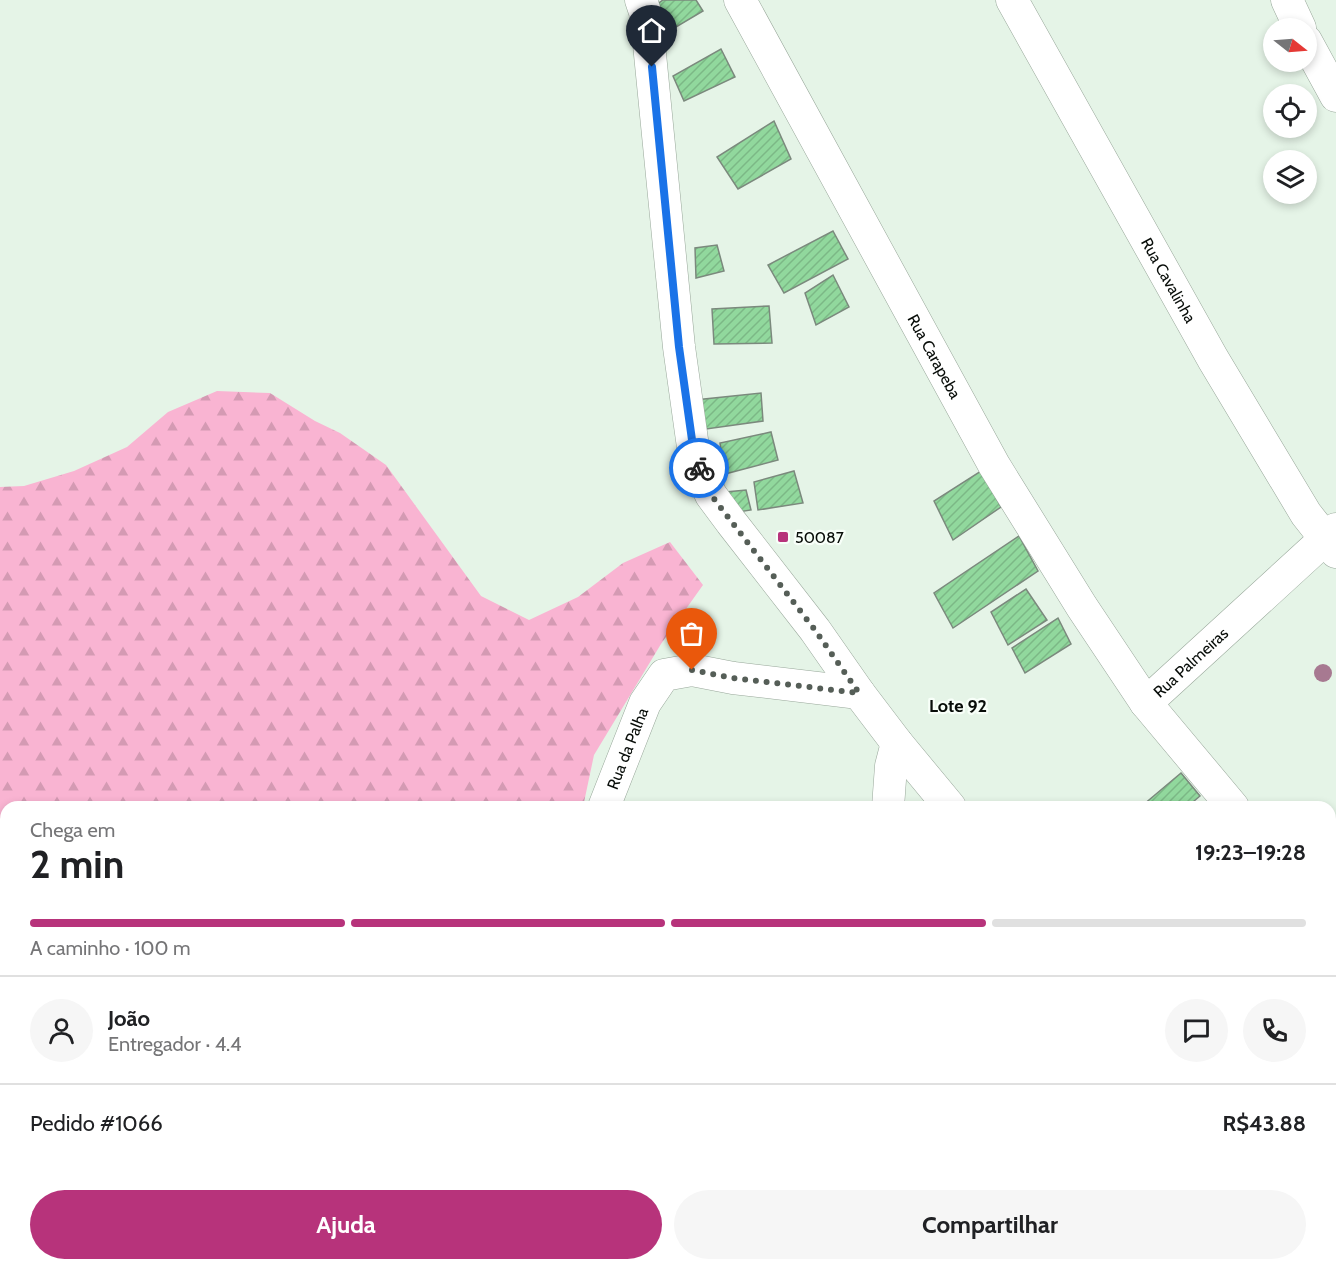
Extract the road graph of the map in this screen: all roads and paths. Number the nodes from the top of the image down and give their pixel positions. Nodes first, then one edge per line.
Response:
1 (641, 0) edge
2 (740, 0) edge
3 (1012, 0) edge
4 (1287, 0) edge
5 (1295, 18) edge
6 (1317, 61) edge
7 (1336, 96) edge
8 (1332, 540) edge
9 (859, 693) junction
10 (1146, 703) junction
11 (897, 743) junction
12 (606, 801) edge
13 (888, 801) edge
14 (945, 801) edge
15 (1228, 801) edge

1 - 9 street
2 - 10 street, Rua Carapeba
3 - 8 street, Rua Cavalinha
4 - 5 street
6 - 7 street
8 - 10 street, Rua Palmeiras
9 - 11 street
9 - 12 street, Rua da Palha
10 - 15 street, Rua Palmeiras
11 - 13 street
11 - 14 street

